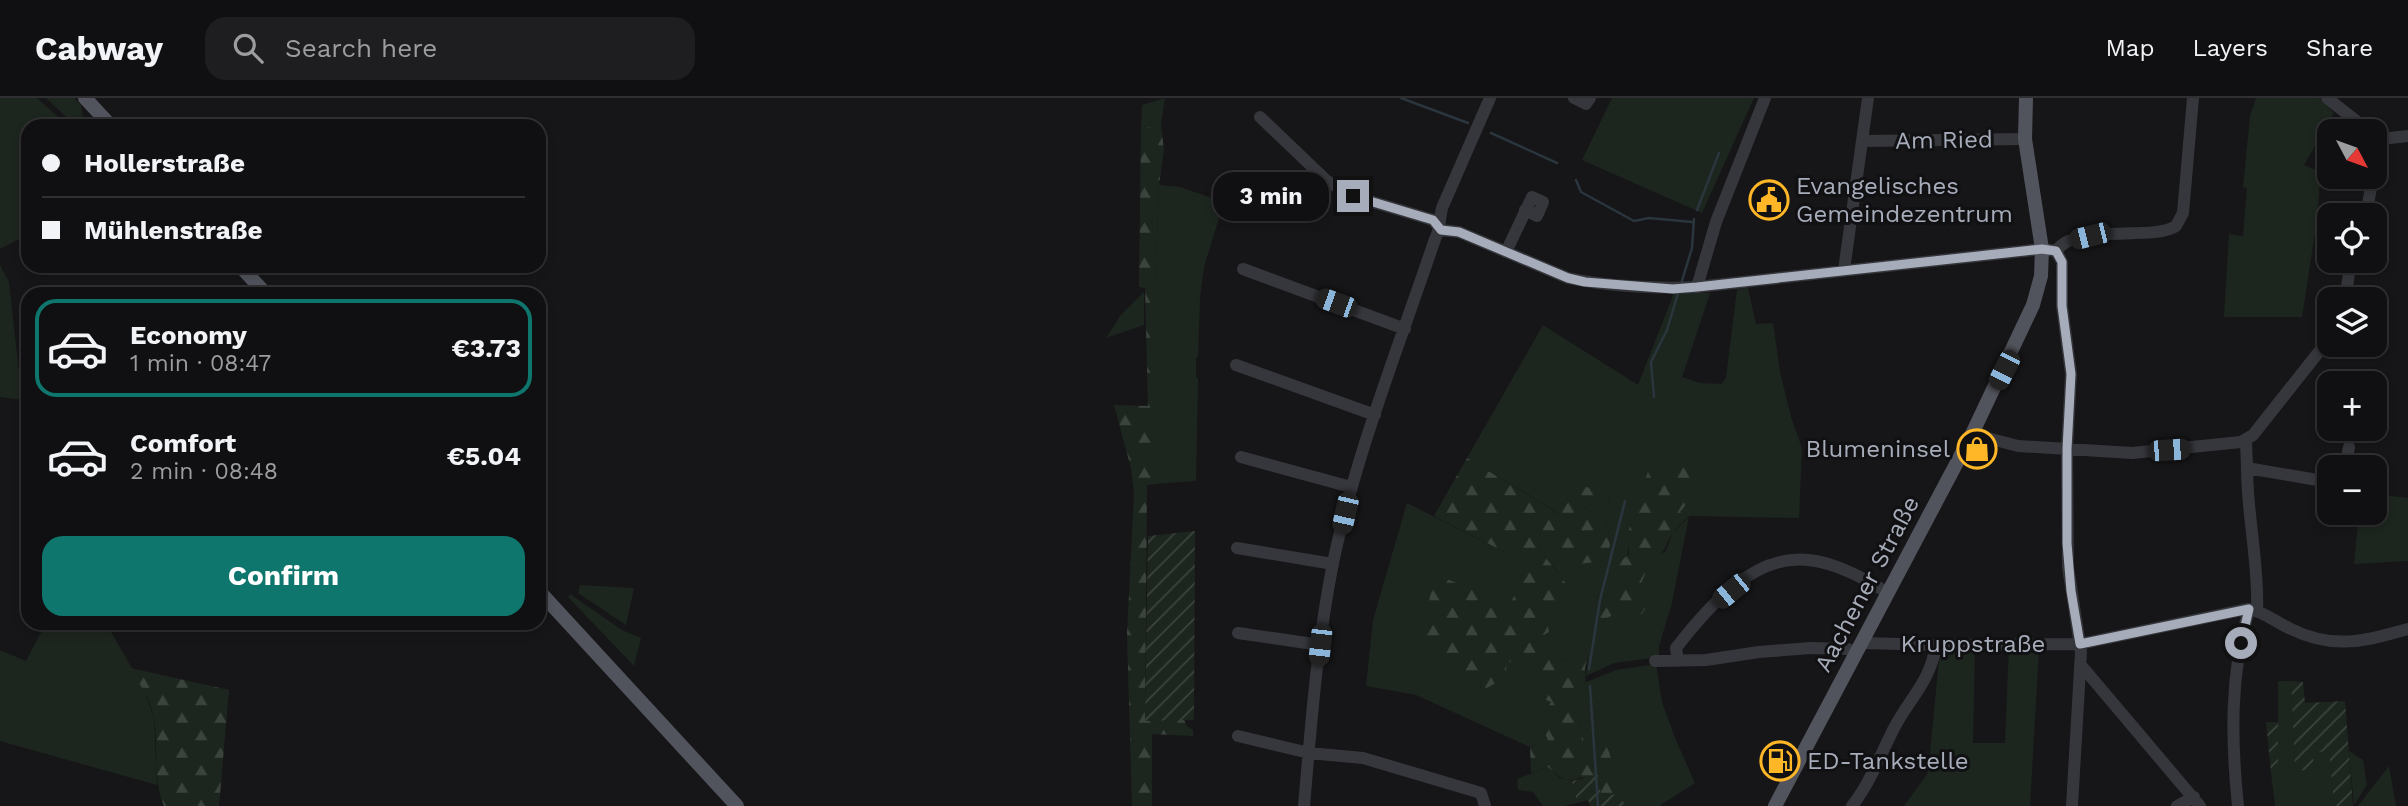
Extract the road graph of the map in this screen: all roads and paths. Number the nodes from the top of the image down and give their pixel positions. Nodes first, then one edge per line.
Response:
1 (85, 98) edge
2 (1490, 98) edge
3 (1574, 98) edge
4 (1590, 98) edge
5 (1765, 98) edge
6 (1868, 98) edge
7 (2026, 98) edge
8 (2193, 98) edge
9 (2327, 98) edge
10 (1260, 117) dead end
11 (104, 119) edge
12 (2354, 119) edge
13 (2408, 136) edge
14 (2387, 137) edge
15 (2025, 139) junction
16 (1863, 141) junction
17 (1525, 210) dead end
18 (1441, 230) junction
19 (2049, 250) junction
20 (1506, 252) junction
21 (1243, 269) dead end
22 (1844, 270) junction
23 (246, 273) edge
24 (260, 287) edge
25 (1686, 288) junction
26 (1405, 329) junction
27 (2317, 354) edge
28 (1236, 365) dead end
29 (1375, 415) junction
30 (1972, 434) junction
31 (2246, 441) junction
32 (2349, 447) dead end
33 (2067, 449) junction
34 (2347, 455) edge
35 (1241, 457) dead end
36 (2247, 468) junction
37 (2317, 480) edge
38 (1351, 487) junction
39 (1237, 548) dead end
40 (1333, 564) junction
41 (1888, 593) junction
42 (546, 599) edge
43 (2253, 610) junction
44 (2408, 629) edge
45 (1238, 633) dead end
46 (2080, 644) junction
47 (1320, 645) junction
48 (1936, 645) junction
49 (1855, 646) junction
50 (1656, 661) dead end
51 (1678, 661) junction
52 (2080, 664) junction
53 (1238, 736) dead end
54 (1309, 753) junction
55 (2197, 801) edge
56 (737, 806) edge
57 (1304, 806) edge
58 (1485, 806) edge
59 (1775, 806) edge
60 (1852, 806) edge
61 (2072, 806) edge
62 (2177, 806) edge
63 (2238, 806) edge

1 - 11 main road
2 - 18 street
3 - 4 street
5 - 25 street
6 - 16 street
7 - 15 main road, Aachener Straße
8 - 19 street
9 - 12 street
10 - 18 street
13 - 14 street
15 - 16 street, Am Ried
15 - 19 main road, Aachener Straße
16 - 22 street
17 - 20 street
18 - 20 street
18 - 26 street
19 - 22 street
19 - 30 main road, Aachener Straße
19 - 33 street
20 - 25 street
21 - 26 street
22 - 25 street
23 - 24 main road
26 - 29 street
27 - 31 street
28 - 29 street
29 - 38 street
30 - 33 street
30 - 41 main road, Aachener Straße
31 - 33 street
31 - 36 street
32 - 34 street
33 - 46 street
35 - 38 street
36 - 37 street
36 - 43 street
38 - 40 street
39 - 40 street
40 - 47 street
41 - 49 main road, Aachener Straße
41 - 51 street
42 - 56 main road
43 - 44 street
43 - 46 street, Kruppstraße
43 - 63 street
45 - 47 street
46 - 48 street, Kruppstraße
46 - 52 street
47 - 54 street
48 - 49 street, Kruppstraße
48 - 60 street
49 - 51 street, Kruppstraße
49 - 59 main road, Aachener Straße
50 - 51 street, Kruppstraße
52 - 55 street
52 - 61 street
53 - 54 street
54 - 57 street
54 - 58 street
55 - 62 street

